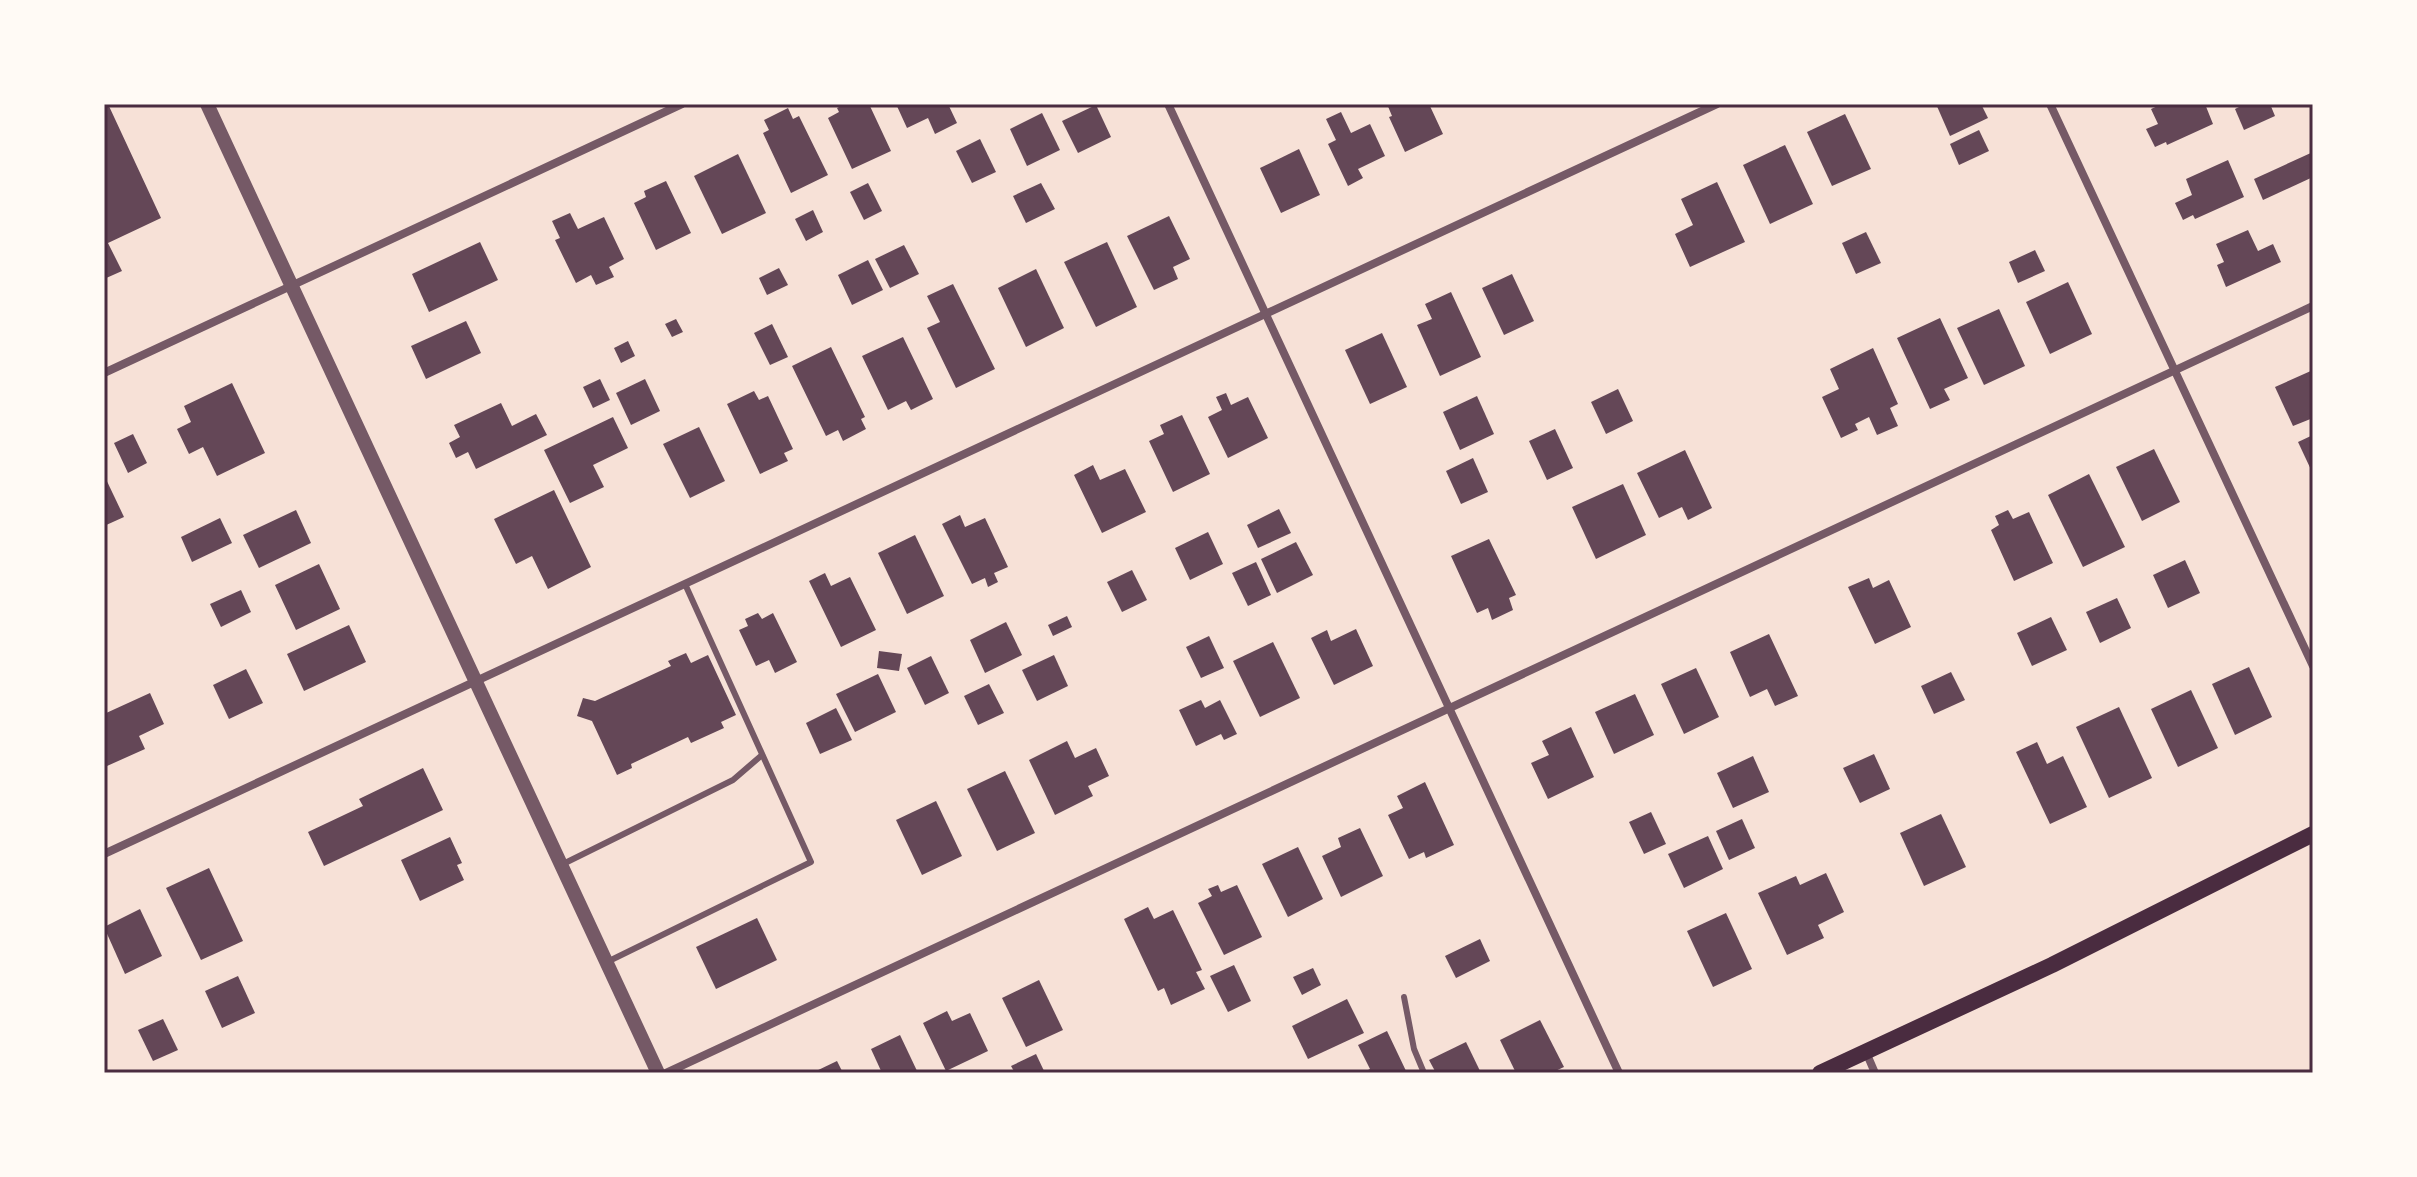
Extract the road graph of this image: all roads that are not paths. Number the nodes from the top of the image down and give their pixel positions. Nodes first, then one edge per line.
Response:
1 (207, 104) edge
2 (682, 104) edge
3 (1168, 104) edge
4 (1717, 104) edge
5 (2050, 104) edge
6 (292, 286) junction
7 (2313, 306) edge
8 (1265, 314) junction
9 (104, 373) edge
10 (2175, 373) junction
11 (685, 584) junction
12 (2313, 666) edge
13 (476, 681) junction
14 (1450, 710) junction
15 (762, 755) junction
16 (2313, 834) edge
17 (104, 854) edge
18 (562, 865) junction
19 (607, 962) junction
20 (1404, 997) dead end
21 (1866, 1052) junction
22 (658, 1073) edge
23 (666, 1073) edge
24 (1424, 1073) edge
25 (1619, 1073) edge
26 (1820, 1073) edge
27 (1875, 1073) edge

1 - 6 street
2 - 6 street
3 - 8 street
4 - 8 street
5 - 10 street
6 - 9 street
6 - 13 street
7 - 10 street
8 - 11 street
8 - 14 street
10 - 12 street
10 - 14 street
11 - 13 street
11 - 15 lane
13 - 17 street
13 - 18 street
14 - 23 street
14 - 25 street
15 - 18 lane
15 - 19 lane
16 - 21 main road
18 - 19 street
19 - 22 street
20 - 24 lane
21 - 26 main road
21 - 27 street

